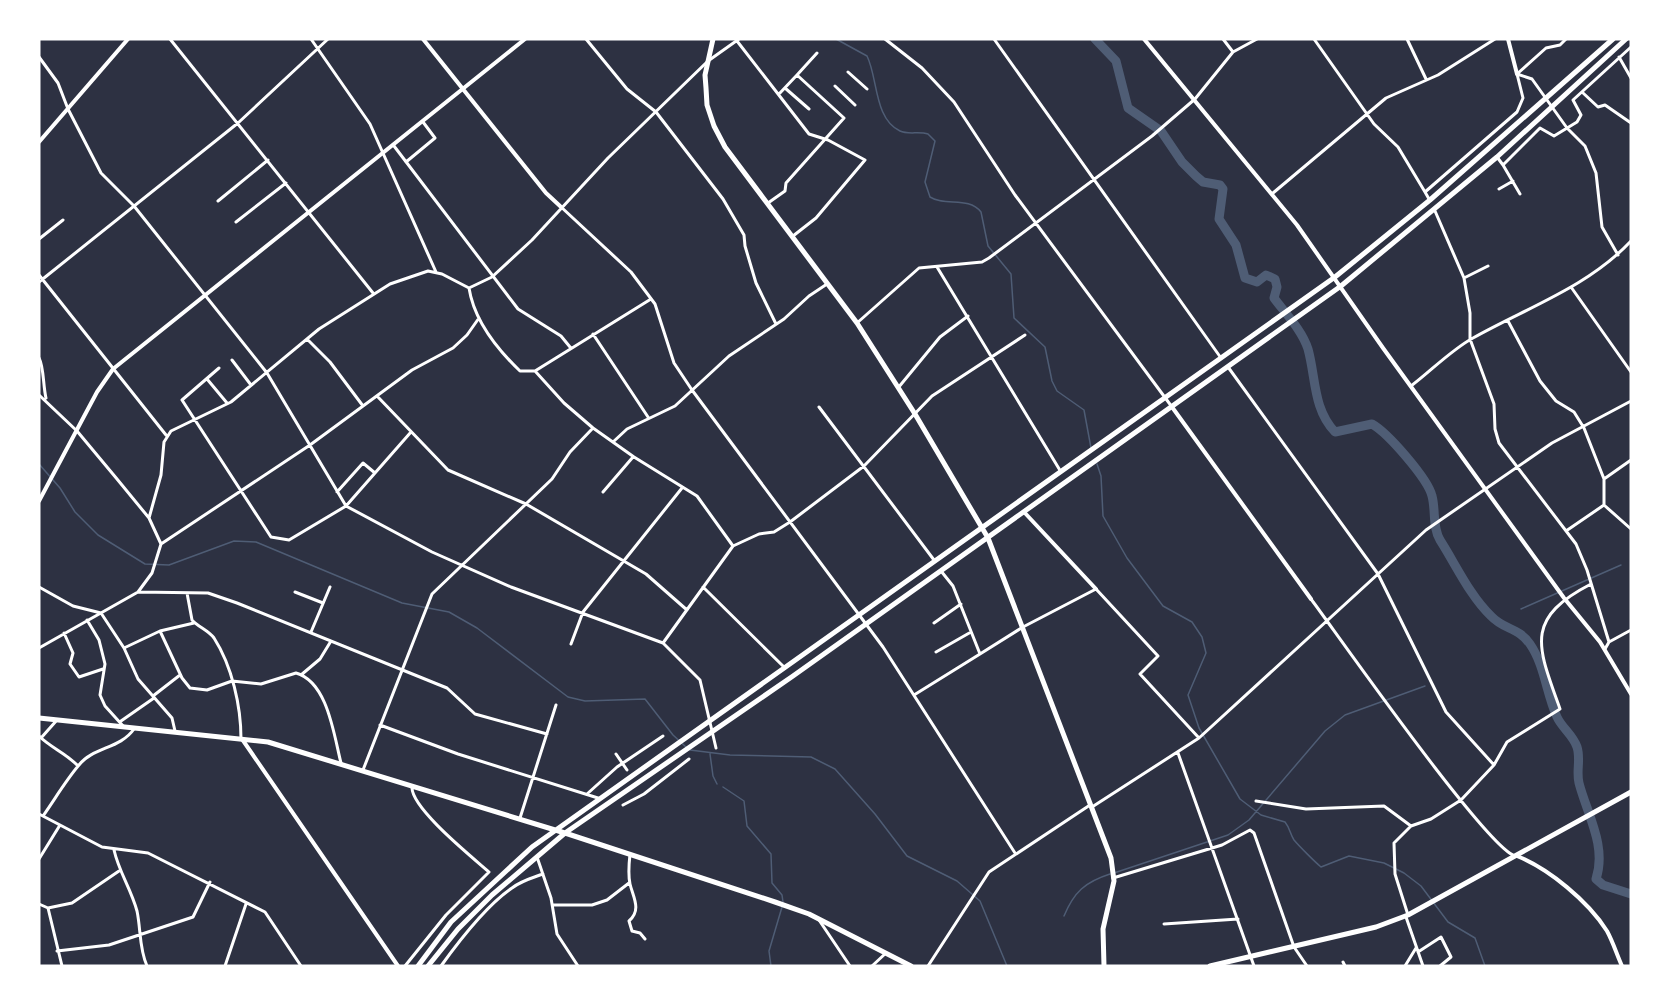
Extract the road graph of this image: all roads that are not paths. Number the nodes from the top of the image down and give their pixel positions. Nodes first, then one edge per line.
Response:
1 (126, 39) edge
2 (170, 39) edge
3 (311, 39) edge
4 (328, 39) edge
5 (423, 39) edge
6 (525, 39) edge
7 (586, 39) edge
8 (713, 39) edge
9 (885, 39) edge
10 (994, 39) edge
11 (1144, 39) edge
12 (1223, 39) edge
13 (1257, 39) edge
14 (1314, 39) edge
15 (1407, 39) edge
16 (1495, 39) edge
17 (1508, 39) edge
18 (1566, 39) edge
19 (1612, 39) edge
20 (1626, 39) edge
21 (738, 40) edge
22 (1631, 46) edge
23 (318, 48) junction
24 (1233, 52) junction
25 (817, 53) dead end
26 (39, 57) edge
27 (1619, 57) junction
28 (708, 61) junction
29 (848, 72) dead end
30 (1517, 74) junction
31 (797, 75) junction
32 (1631, 78) edge
33 (1426, 79) junction
34 (835, 86) dead end
35 (463, 88) junction
36 (785, 88) junction
37 (867, 89) dead end
38 (1582, 91) junction
39 (779, 94) junction
40 (1195, 99) junction
41 (1547, 100) junction
42 (855, 105) dead end
43 (1552, 108) junction
44 (68, 109) junction
45 (809, 109) dead end
46 (656, 112) junction
47 (1368, 114) junction
48 (423, 122) junction
49 (238, 123) junction
50 (1631, 123) edge
51 (1567, 128) junction
52 (826, 141) junction
53 (39, 142) edge
54 (394, 146) junction
55 (382, 155) junction
56 (1497, 157) junction
57 (268, 160) junction
58 (406, 162) junction
59 (1503, 165) junction
60 (1092, 180) junction
61 (1513, 181) junction
62 (286, 183) junction
63 (1499, 189) dead end
64 (1425, 192) junction
65 (1273, 193) junction
66 (1520, 194) dead end
67 (1430, 200) junction
68 (218, 201) dead end
69 (768, 203) junction
70 (134, 206) junction
71 (561, 206) junction
72 (1435, 211) junction
73 (310, 213) junction
74 (63, 220) dead end
75 (236, 222) dead end
76 (1035, 223) junction
77 (793, 236) junction
78 (39, 239) edge
79 (1631, 241) edge
80 (1618, 255) junction
81 (1488, 266) dead end
82 (937, 267) junction
83 (436, 272) junction
84 (39, 275) edge
85 (492, 277) junction
86 (1335, 277) junction
87 (1464, 278) junction
88 (41, 281) edge
89 (829, 282) junction
90 (1341, 286) junction
91 (1571, 287) junction
92 (469, 288) junction
93 (373, 293) junction
94 (205, 294) junction
95 (651, 299) junction
96 (968, 316) junction
97 (478, 318) junction
98 (1507, 320) junction
99 (857, 323) junction
100 (776, 324) junction
101 (592, 334) junction
102 (1025, 335) dead end
103 (307, 339) junction
104 (1470, 339) junction
105 (570, 347) junction
106 (39, 358) edge
107 (994, 358) junction
108 (1221, 358) junction
109 (232, 360) dead end
110 (1228, 367) junction
111 (219, 368) dead end
112 (113, 369) junction
113 (535, 371) junction
114 (1631, 372) edge
115 (267, 373) junction
116 (207, 379) junction
117 (251, 385) junction
118 (1411, 386) junction
119 (898, 388) junction
120 (692, 390) junction
121 (39, 395) edge
122 (377, 396) junction
123 (1165, 398) junction
124 (47, 400) junction
125 (1631, 401) edge
126 (228, 403) junction
127 (363, 406) junction
128 (819, 407) dead end
129 (1172, 407) junction
130 (915, 414) junction
131 (195, 417) junction
132 (648, 417) junction
133 (593, 428) junction
134 (1584, 428) junction
135 (77, 431) junction
136 (411, 432) junction
137 (166, 435) junction
138 (613, 442) junction
139 (310, 445) junction
140 (633, 457) junction
141 (1631, 460) edge
142 (864, 466) junction
143 (1516, 468) junction
144 (1061, 472) junction
145 (375, 473) junction
146 (1604, 478) junction
147 (682, 488) junction
148 (240, 490) junction
149 (1486, 490) junction
150 (337, 492) junction
151 (603, 492) dead end
152 (39, 501) edge
153 (526, 504) junction
154 (1604, 505) junction
155 (346, 506) junction
156 (1024, 512) junction
157 (149, 518) junction
158 (790, 522) junction
159 (982, 528) junction
160 (1631, 529) edge
161 (1566, 531) junction
162 (988, 538) junction
163 (161, 544) junction
164 (733, 546) junction
165 (935, 561) junction
166 (623, 562) junction
167 (463, 566) junction
168 (941, 571) junction
169 (1378, 574) junction
170 (1591, 584) junction
171 (39, 587) edge
172 (330, 587) dead end
173 (703, 587) junction
174 (1096, 589) junction
175 (138, 592) junction
176 (295, 592) dead end
177 (187, 593) junction
178 (1564, 598) junction
179 (1311, 599) joint
180 (323, 603) junction
181 (961, 604) junction
182 (687, 610) junction
183 (583, 612) junction
184 (101, 613) junction
185 (859, 616) junction
186 (87, 620) junction
187 (1328, 622) junction
188 (194, 623) junction
189 (934, 623) dead end
190 (866, 625) junction
191 (1023, 627) junction
192 (1631, 630) edge
193 (160, 631) junction
194 (311, 632) junction
195 (971, 632) junction
196 (64, 633) junction
197 (331, 640) junction
198 (1609, 642) junction
199 (663, 643) junction
200 (571, 644) dead end
201 (39, 648) edge
202 (124, 648) junction
203 (1605, 649) junction
204 (936, 652) dead end
205 (980, 654) junction
206 (785, 668) junction
207 (104, 669) junction
208 (401, 670) junction
209 (180, 675) junction
210 (301, 675) junction
211 (232, 681) junction
212 (1631, 694) edge
213 (914, 695) junction
214 (154, 697) junction
215 (556, 705) dead end
216 (39, 718) edge
217 (57, 720) junction
218 (710, 720) junction
219 (122, 724) junction
220 (380, 725) junction
221 (135, 728) junction
222 (175, 731) junction
223 (712, 732) junction
224 (547, 734) junction
225 (663, 736) dead end
226 (40, 737) edge
227 (1200, 737) junction
228 (241, 739) junction
229 (716, 748) dead end
230 (1178, 753) junction
231 (616, 754) dead end
232 (689, 759) dead end
233 (341, 764) junction
234 (622, 764) junction
235 (1494, 765) junction
236 (78, 766) junction
237 (627, 770) dead end
238 (362, 771) junction
239 (534, 777) junction
240 (412, 787) junction
241 (641, 789) dead end
242 (1631, 792) edge
243 (587, 794) junction
244 (644, 794) junction
245 (598, 798) junction
246 (1461, 800) junction
247 (1256, 801) dead end
248 (623, 805) dead end
249 (1091, 806) junction
250 (41, 815) edge
251 (520, 819) junction
252 (60, 824) junction
253 (1411, 826) junction
254 (555, 830) junction
255 (565, 833) junction
256 (1212, 848) junction
257 (114, 850) junction
258 (1015, 853) junction
259 (630, 854) junction
260 (536, 856) junction
261 (1517, 856) junction
262 (39, 859) edge
263 (119, 870) junction
264 (543, 874) junction
265 (1113, 878) junction
266 (210, 882) junction
267 (629, 883) junction
268 (39, 904) edge
269 (246, 904) junction
270 (553, 905) junction
271 (48, 908) junction
272 (1407, 915) junction
273 (818, 918) junction
274 (1238, 920) junction
275 (1164, 924) dead end
276 (140, 933) junction
277 (645, 939) dead end
278 (1294, 947) junction
279 (1417, 950) junction
280 (57, 951) junction
281 (886, 953) junction
282 (1251, 956) junction
283 (62, 966) edge
284 (147, 966) edge
285 (225, 966) edge
286 (301, 966) edge
287 (398, 966) edge
288 (405, 966) edge
289 (418, 966) edge
290 (428, 966) edge
291 (441, 966) edge
292 (578, 966) edge
293 (850, 966) edge
294 (872, 966) edge
295 (911, 966) edge
296 (928, 966) edge
297 (1104, 966) edge
298 (1214, 966) edge
299 (1254, 966) edge
300 (1306, 966) edge
301 (1404, 966) edge
302 (1423, 966) edge
303 (1440, 966) edge
304 (1622, 966) edge

1 - 44 street
2 - 49 street
3 - 23 street
4 - 23 street
5 - 35 street
6 - 35 street
7 - 46 street
8 - 28 main road
9 - 76 street
10 - 60 street
11 - 40 street
12 - 24 street
13 - 24 street
14 - 47 street
15 - 33 street
16 - 33 street
17 - 30 street
18 - 30 street
19 - 41 main road
20 - 43 main road
21 - 28 street
21 - 39 street
22 - 27 street
23 - 49 street
23 - 55 street
24 - 40 street
25 - 31 street
26 - 44 street
27 - 32 street
27 - 38 street
28 - 46 street
28 - 69 main road
29 - 37 street
30 - 41 street
30 - 64 street
31 - 36 street
31 - 52 street
33 - 47 street
34 - 42 street
35 - 48 street
35 - 71 street
36 - 39 street
36 - 45 street
38 - 50 street
38 - 51 street
39 - 52 street
40 - 60 street
40 - 65 street
41 - 43 street
41 - 67 main road
43 - 51 street
43 - 56 main road
44 - 53 street
44 - 70 street
46 - 71 street
46 - 100 street
47 - 64 street
47 - 65 street
48 - 54 street
48 - 58 street
49 - 57 street
49 - 70 street
51 - 59 street
51 - 80 street
52 - 69 street
52 - 77 street
54 - 55 street
54 - 58 street
55 - 73 street
55 - 83 street
56 - 59 street
56 - 72 main road
57 - 62 street
57 - 68 street
58 - 85 street
59 - 61 street
60 - 76 street
60 - 108 street
61 - 63 street
61 - 66 street
62 - 73 street
62 - 75 street
64 - 67 street
65 - 86 street
67 - 86 main road
69 - 77 main road
70 - 88 street
70 - 94 street
71 - 85 street
71 - 95 street
72 - 87 street
72 - 90 main road
73 - 93 street
73 - 94 street
74 - 78 street
76 - 82 street
76 - 123 street
77 - 89 main road
79 - 80 street
80 - 91 street
81 - 87 street
82 - 96 street
82 - 99 street
83 - 92 street
83 - 93 street
84 - 88 street
85 - 92 street
85 - 105 street
86 - 90 street
86 - 108 main road
87 - 104 street
88 - 112 street
89 - 99 main road
89 - 100 street
90 - 110 main road
90 - 118 street
91 - 98 street
91 - 114 street
92 - 97 street
93 - 103 street
94 - 112 street
94 - 115 street
95 - 101 street
95 - 120 street
96 - 107 street
96 - 119 street
97 - 113 street
97 - 122 street
98 - 104 street
98 - 134 street
99 - 119 main road
100 - 120 street
101 - 105 street
101 - 132 street
102 - 107 street
103 - 115 street
103 - 127 street
104 - 118 street
104 - 143 street
105 - 113 street
106 - 124 street
107 - 130 street
107 - 144 street
108 - 123 main road
109 - 117 street
110 - 129 main road
110 - 169 street
111 - 116 street
112 - 135 street
112 - 137 street
113 - 133 street
115 - 117 street
115 - 139 street
116 - 126 street
116 - 131 street
117 - 126 street
118 - 149 street
119 - 130 main road
120 - 132 street
120 - 158 street
121 - 124 street
122 - 127 street
122 - 136 street
123 - 129 street
123 - 144 main road
124 - 135 street
125 - 134 street
126 - 131 street
127 - 139 street
128 - 142 street
129 - 156 main road
129 - 179 street
130 - 142 street
130 - 159 main road
131 - 137 street
131 - 148 street
132 - 138 street
133 - 138 street
133 - 153 street
134 - 143 street
134 - 146 street
135 - 152 street
135 - 157 street
136 - 145 street
136 - 153 street
137 - 157 street
138 - 140 street
139 - 148 street
139 - 150 street
140 - 147 street
140 - 151 street
141 - 146 street
142 - 158 street
142 - 165 street
143 - 149 street
143 - 161 street
144 - 159 main road
145 - 150 street
145 - 155 street
146 - 154 street
147 - 164 street
147 - 166 street
148 - 155 street
148 - 163 street
149 - 169 street
149 - 178 street
150 - 155 street
153 - 166 street
153 - 167 street
154 - 160 street
154 - 161 street
155 - 167 street
156 - 162 main road
156 - 174 street
157 - 163 street
158 - 164 street
158 - 185 street
159 - 162 main road
159 - 165 main road
161 - 170 street
162 - 168 main road
162 - 191 main road
163 - 175 street
164 - 173 street
165 - 185 main road
166 - 182 street
166 - 183 street
167 - 183 street
167 - 208 street
168 - 181 street
168 - 190 main road
169 - 187 street
169 - 235 street
170 - 178 street
170 - 198 street
171 - 184 street
172 - 180 street
173 - 182 street
173 - 206 street
174 - 191 street
174 - 227 street
175 - 177 street
175 - 184 street
176 - 180 street
177 - 188 street
177 - 194 street
178 - 203 street
178 - 235 street
179 - 187 street
180 - 194 street
181 - 189 street
181 - 195 street
182 - 199 street
183 - 199 street
183 - 200 street
184 - 186 street
184 - 202 street
185 - 190 street
185 - 206 main road
186 - 196 street
186 - 207 street
187 - 227 street
187 - 246 street
188 - 193 street
188 - 211 street
190 - 213 street
190 - 223 main road
191 - 205 street
191 - 249 main road
192 - 198 street
193 - 202 street
193 - 209 street
194 - 197 street
195 - 204 street
195 - 205 street
196 - 201 street
196 - 207 street
197 - 208 street
197 - 210 street
198 - 203 street
199 - 218 street
202 - 214 street
203 - 212 street
205 - 213 street
206 - 218 main road
207 - 219 street
208 - 220 street
208 - 224 street
209 - 211 street
209 - 214 street
210 - 211 street
210 - 233 street
211 - 228 street
213 - 258 street
214 - 219 street
214 - 222 street
215 - 224 street
216 - 217 main road
217 - 219 main road
217 - 226 street
218 - 223 street
218 - 245 main road
219 - 221 main road
220 - 238 street
220 - 239 street
221 - 222 main road
221 - 236 street
222 - 228 main road
223 - 229 street
223 - 255 main road
224 - 239 street
225 - 234 street
226 - 236 street
227 - 230 street
228 - 233 main road
228 - 287 street
230 - 249 street
230 - 256 street
231 - 234 street
232 - 244 street
233 - 238 main road
234 - 237 street
234 - 243 street
235 - 246 street
236 - 250 street
238 - 240 main road
239 - 243 street
239 - 251 street
240 - 251 main road
240 - 288 street
241 - 244 street
242 - 261 main road
243 - 245 street
244 - 248 street
245 - 254 main road
246 - 253 street
246 - 261 street
247 - 253 street
249 - 258 street
249 - 265 main road
250 - 252 street
251 - 254 main road
252 - 257 street
252 - 262 street
253 - 272 street
254 - 255 main road
254 - 289 main road
255 - 259 main road
255 - 260 main road
256 - 265 street
256 - 274 street
256 - 278 street
257 - 263 street
257 - 266 street
258 - 296 street
259 - 267 street
259 - 273 main road
260 - 264 street
260 - 290 main road
261 - 272 main road
261 - 304 street
263 - 271 street
263 - 276 street
264 - 270 street
264 - 291 street
265 - 297 main road
266 - 269 street
266 - 276 street
267 - 270 street
267 - 277 street
268 - 271 street
269 - 285 street
269 - 286 street
270 - 292 street
271 - 280 street
272 - 278 main road
272 - 279 street
273 - 281 main road
273 - 293 street
274 - 275 street
274 - 282 street
276 - 280 street
276 - 284 street
278 - 282 main road
278 - 300 street
279 - 301 street
279 - 302 street
279 - 303 street
280 - 283 street
281 - 294 street
281 - 295 main road
282 - 298 main road
282 - 299 street

